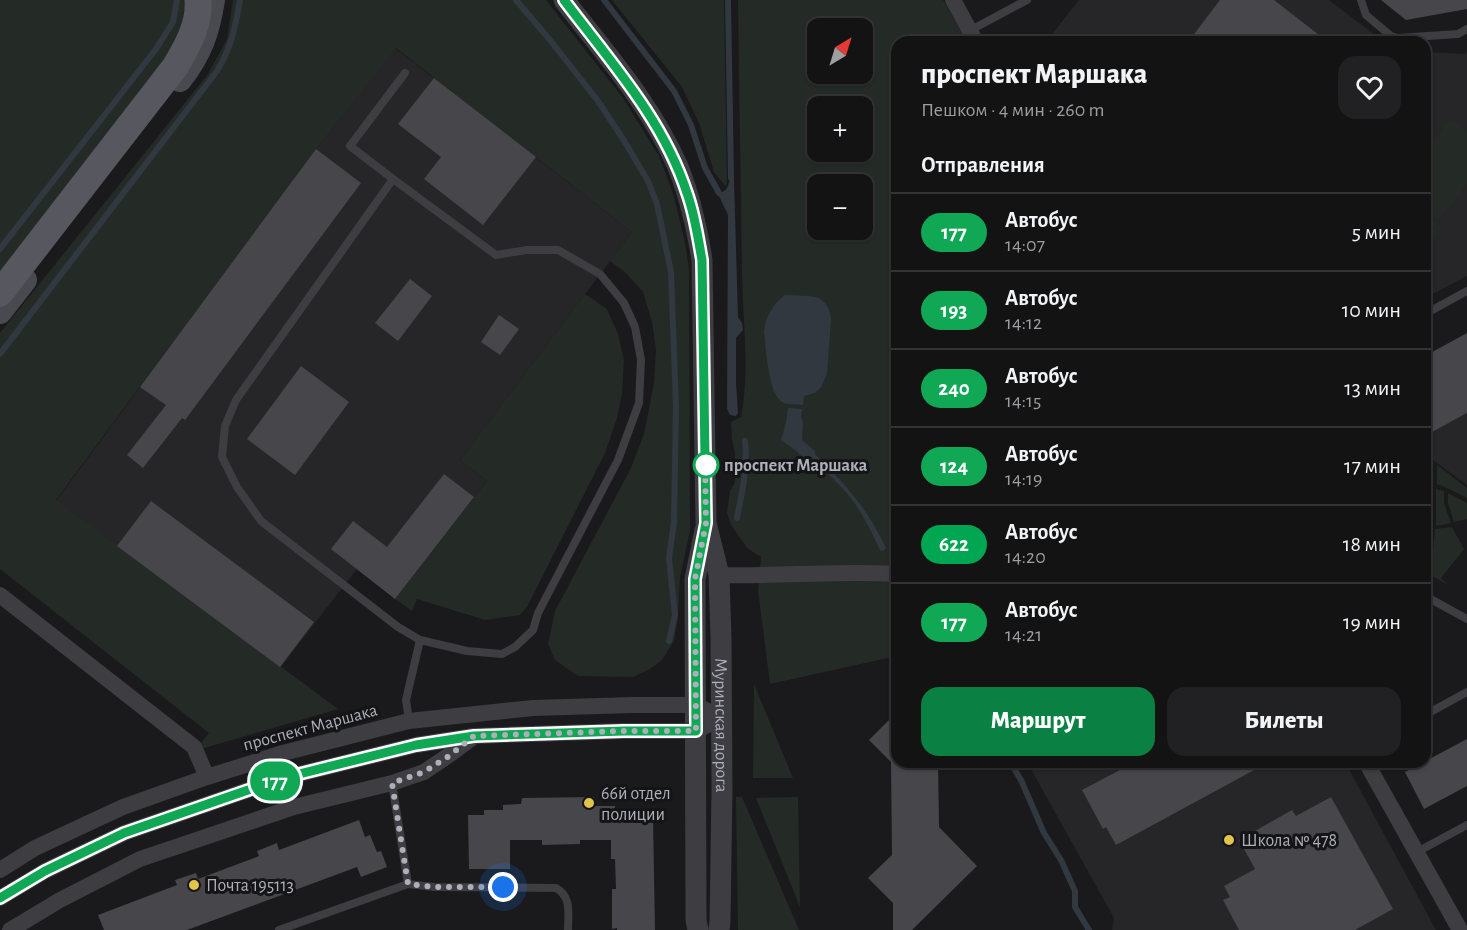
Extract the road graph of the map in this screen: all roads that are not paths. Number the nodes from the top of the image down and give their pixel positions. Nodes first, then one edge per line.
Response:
1 (198, 0) edge
2 (213, 0) edge
3 (564, 0) edge
4 (953, 0) edge
5 (1027, 0) edge
6 (1361, 0) edge
7 (1467, 29) edge
8 (973, 36) edge
9 (1391, 36) edge
10 (1428, 36) edge
11 (405, 73) dead end
12 (393, 179) junction
13 (1467, 291) edge
14 (0, 293) edge
15 (1431, 311) edge
16 (0, 312) edge
17 (706, 523) junction
18 (891, 574) edge
19 (718, 575) junction
20 (0, 595) edge
21 (1431, 599) edge
22 (1467, 619) edge
23 (420, 640) junction
24 (1467, 692) edge
25 (696, 705) junction
26 (1431, 712) edge
27 (721, 718) junction
28 (409, 721) junction
29 (696, 731) junction
30 (474, 736) junction
31 (1369, 768) edge
32 (207, 777) junction
33 (392, 783) junction
34 (1467, 825) edge
35 (1417, 852) junction
36 (0, 870) edge
37 (408, 884) junction
38 (0, 898) edge
39 (29, 925) edge
40 (10, 930) edge
41 (279, 930) edge
42 (568, 930) edge
43 (698, 930) edge
44 (719, 930) edge
45 (1460, 930) edge

1 - 14 main road
2 - 16 main road
3 - 17 street, Муринская дорога
4 - 8 street
5 - 8 lane
6 - 9 lane
7 - 10 lane
11 - 12 lane
12 - 23 lane
12 - 23 lane
13 - 15 lane
17 - 19 street, Муринская дорога
17 - 25 street, Муринская дорога
18 - 19 street
19 - 27 street, Муринская дорога
20 - 32 street
21 - 22 lane
23 - 28 lane
24 - 26 lane
25 - 27 street, проспект Маршака
25 - 28 street, проспект Маршака
25 - 29 street, Муринская дорога
27 - 29 street
27 - 44 street, Муринская дорога
28 - 32 street, проспект Маршака
29 - 30 street
29 - 43 street, Муринская дорога
30 - 33 street
30 - 38 street
31 - 35 street
32 - 36 street, проспект Маршака
33 - 37 lane
33 - 39 street
34 - 35 lane
35 - 45 street
37 - 41 lane
37 - 42 lane
39 - 40 street

